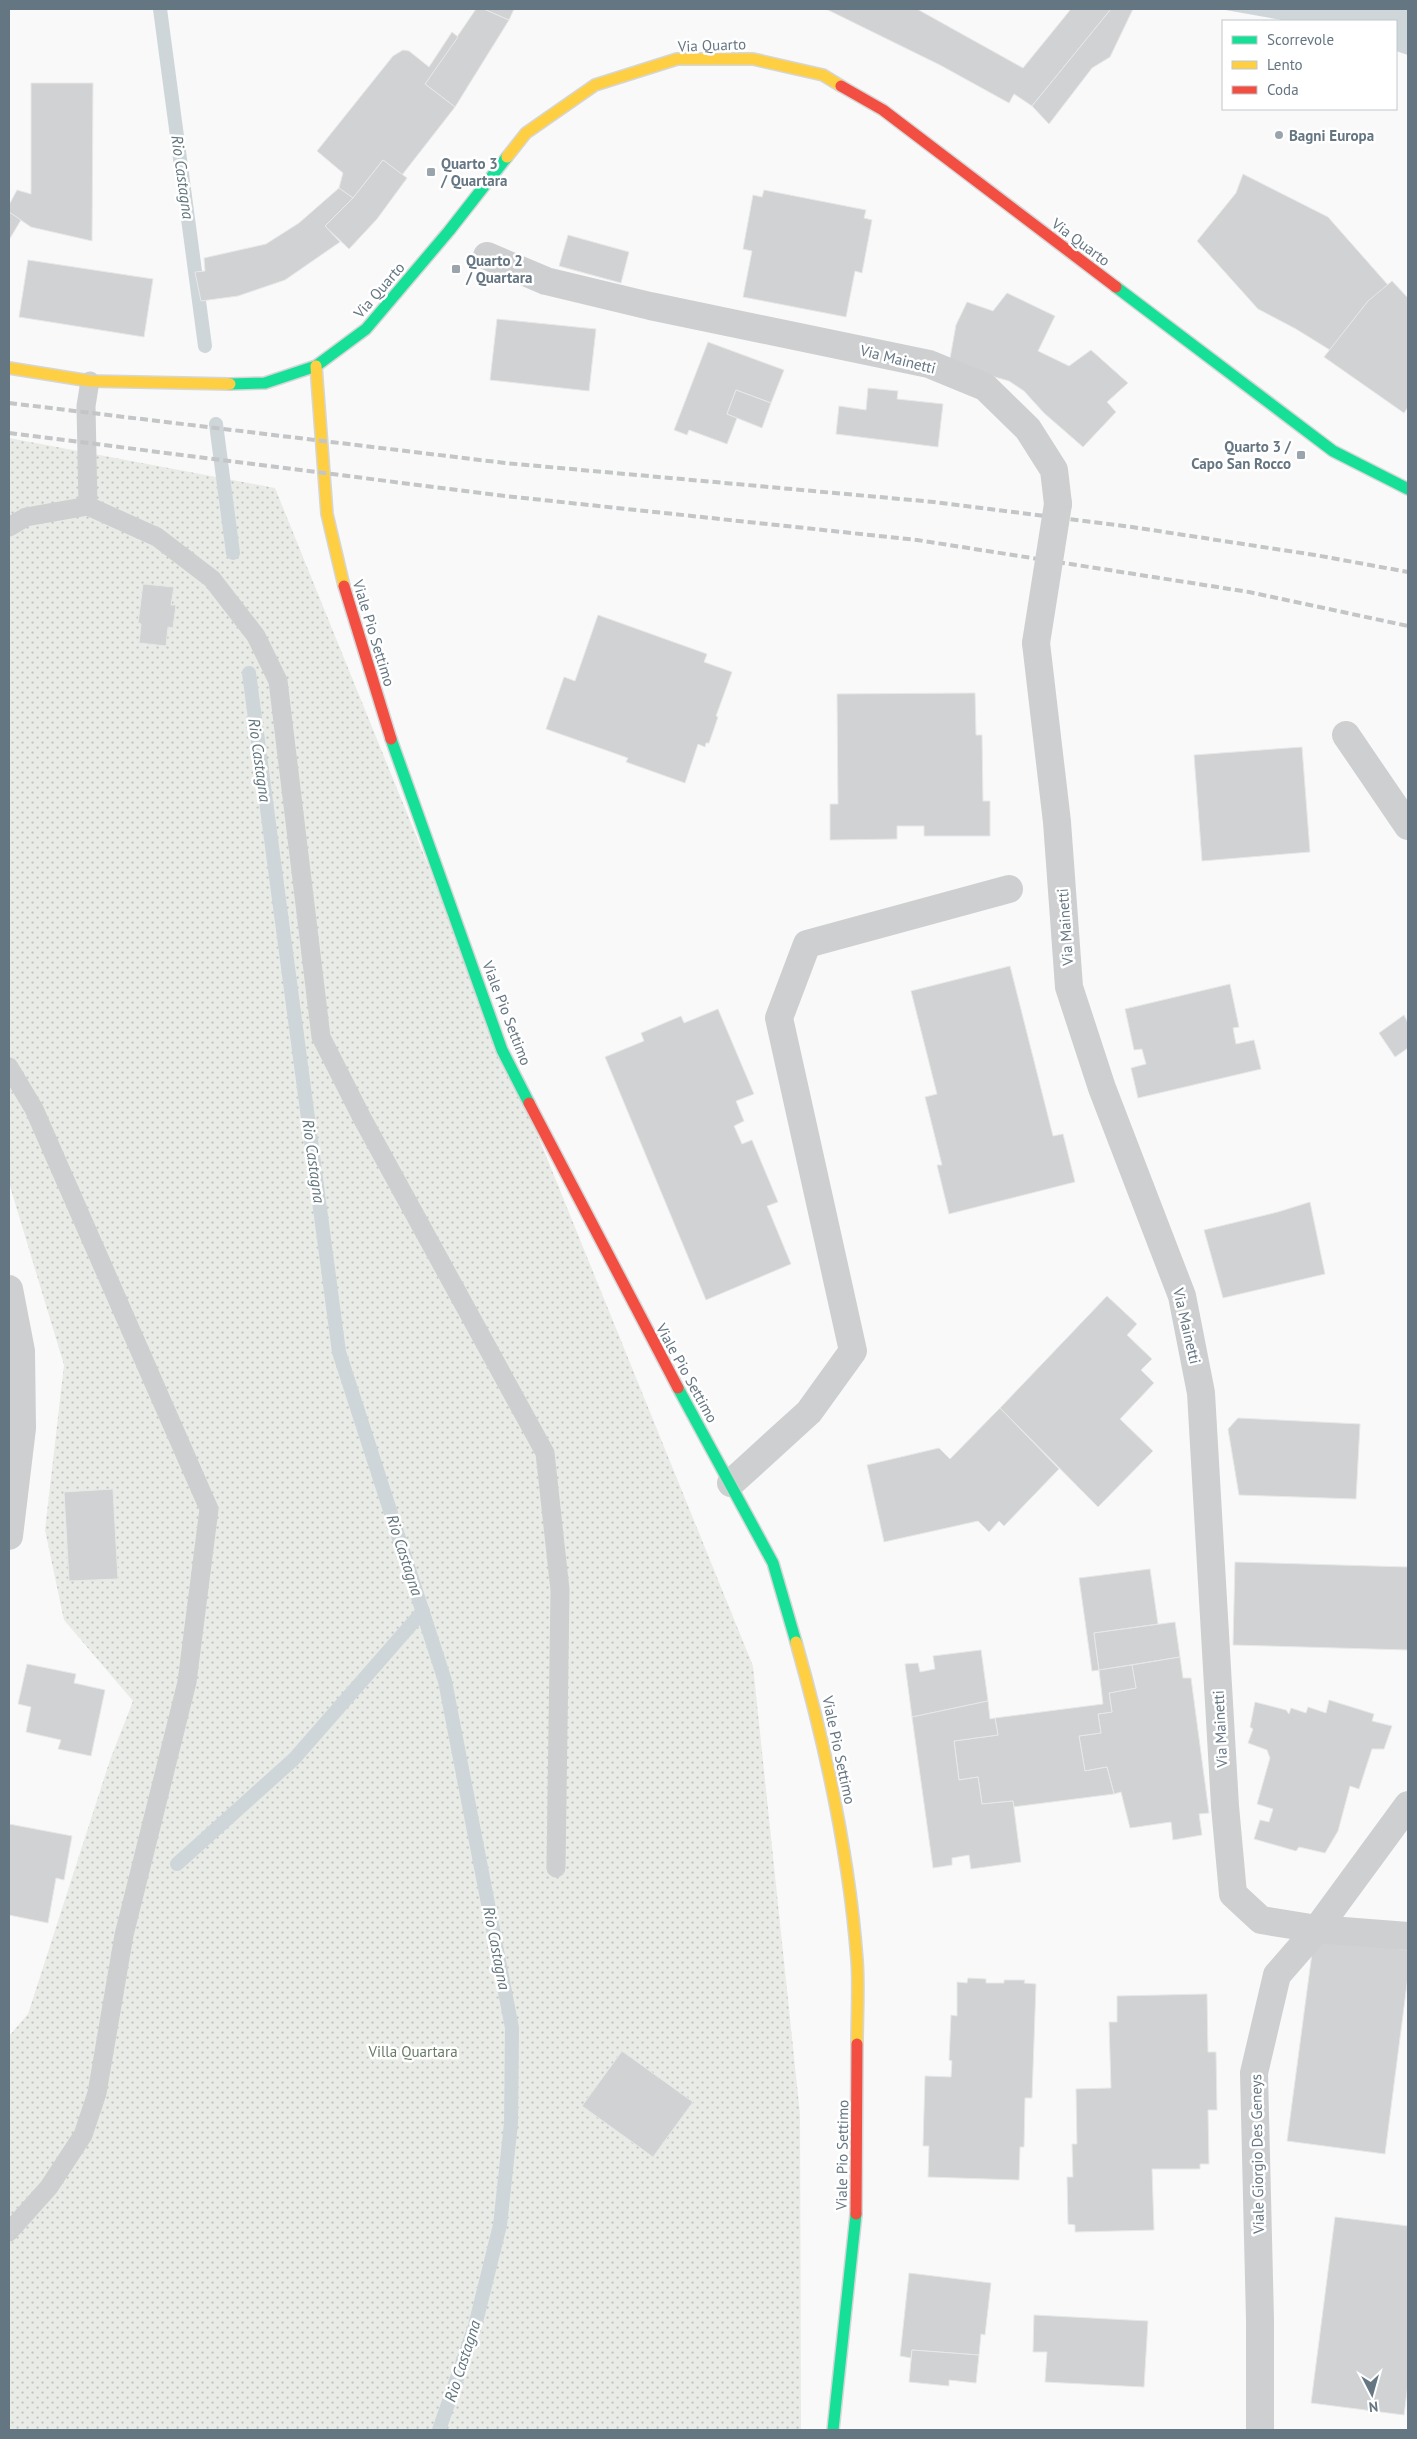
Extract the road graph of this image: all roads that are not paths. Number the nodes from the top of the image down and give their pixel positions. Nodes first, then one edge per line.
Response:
1 (487, 256) dead end
2 (316, 366) junction
3 (9, 368) edge
4 (90, 381) junction
5 (1408, 489) edge
6 (88, 506) junction
7 (9, 527) edge
8 (1346, 735) dead end
9 (1408, 826) edge
10 (1009, 889) dead end
11 (9, 1067) edge
12 (9, 1289) edge
13 (731, 1483) junction
14 (9, 1536) edge
15 (1408, 1805) edge
16 (556, 1868) dead end
17 (1317, 1929) junction
18 (1408, 1936) edge
19 (9, 2232) edge
20 (833, 2430) edge
21 (1260, 2430) edge

1 - 17 street, Via Mainetti, bridge
2 - 4 street, Via Quarto
2 - 5 street, Via Quarto
2 - 13 street, Viale Pio Settimo
3 - 4 street, Via Quarto
4 - 6 lane
6 - 7 lane
6 - 16 lane
8 - 9 street
10 - 13 street
11 - 19 lane
12 - 14 street
13 - 20 street, Viale Pio Settimo
15 - 17 street, Viale Giorgio Des Geneys
17 - 18 street, Via Mainetti
17 - 21 street, Viale Giorgio Des Geneys

